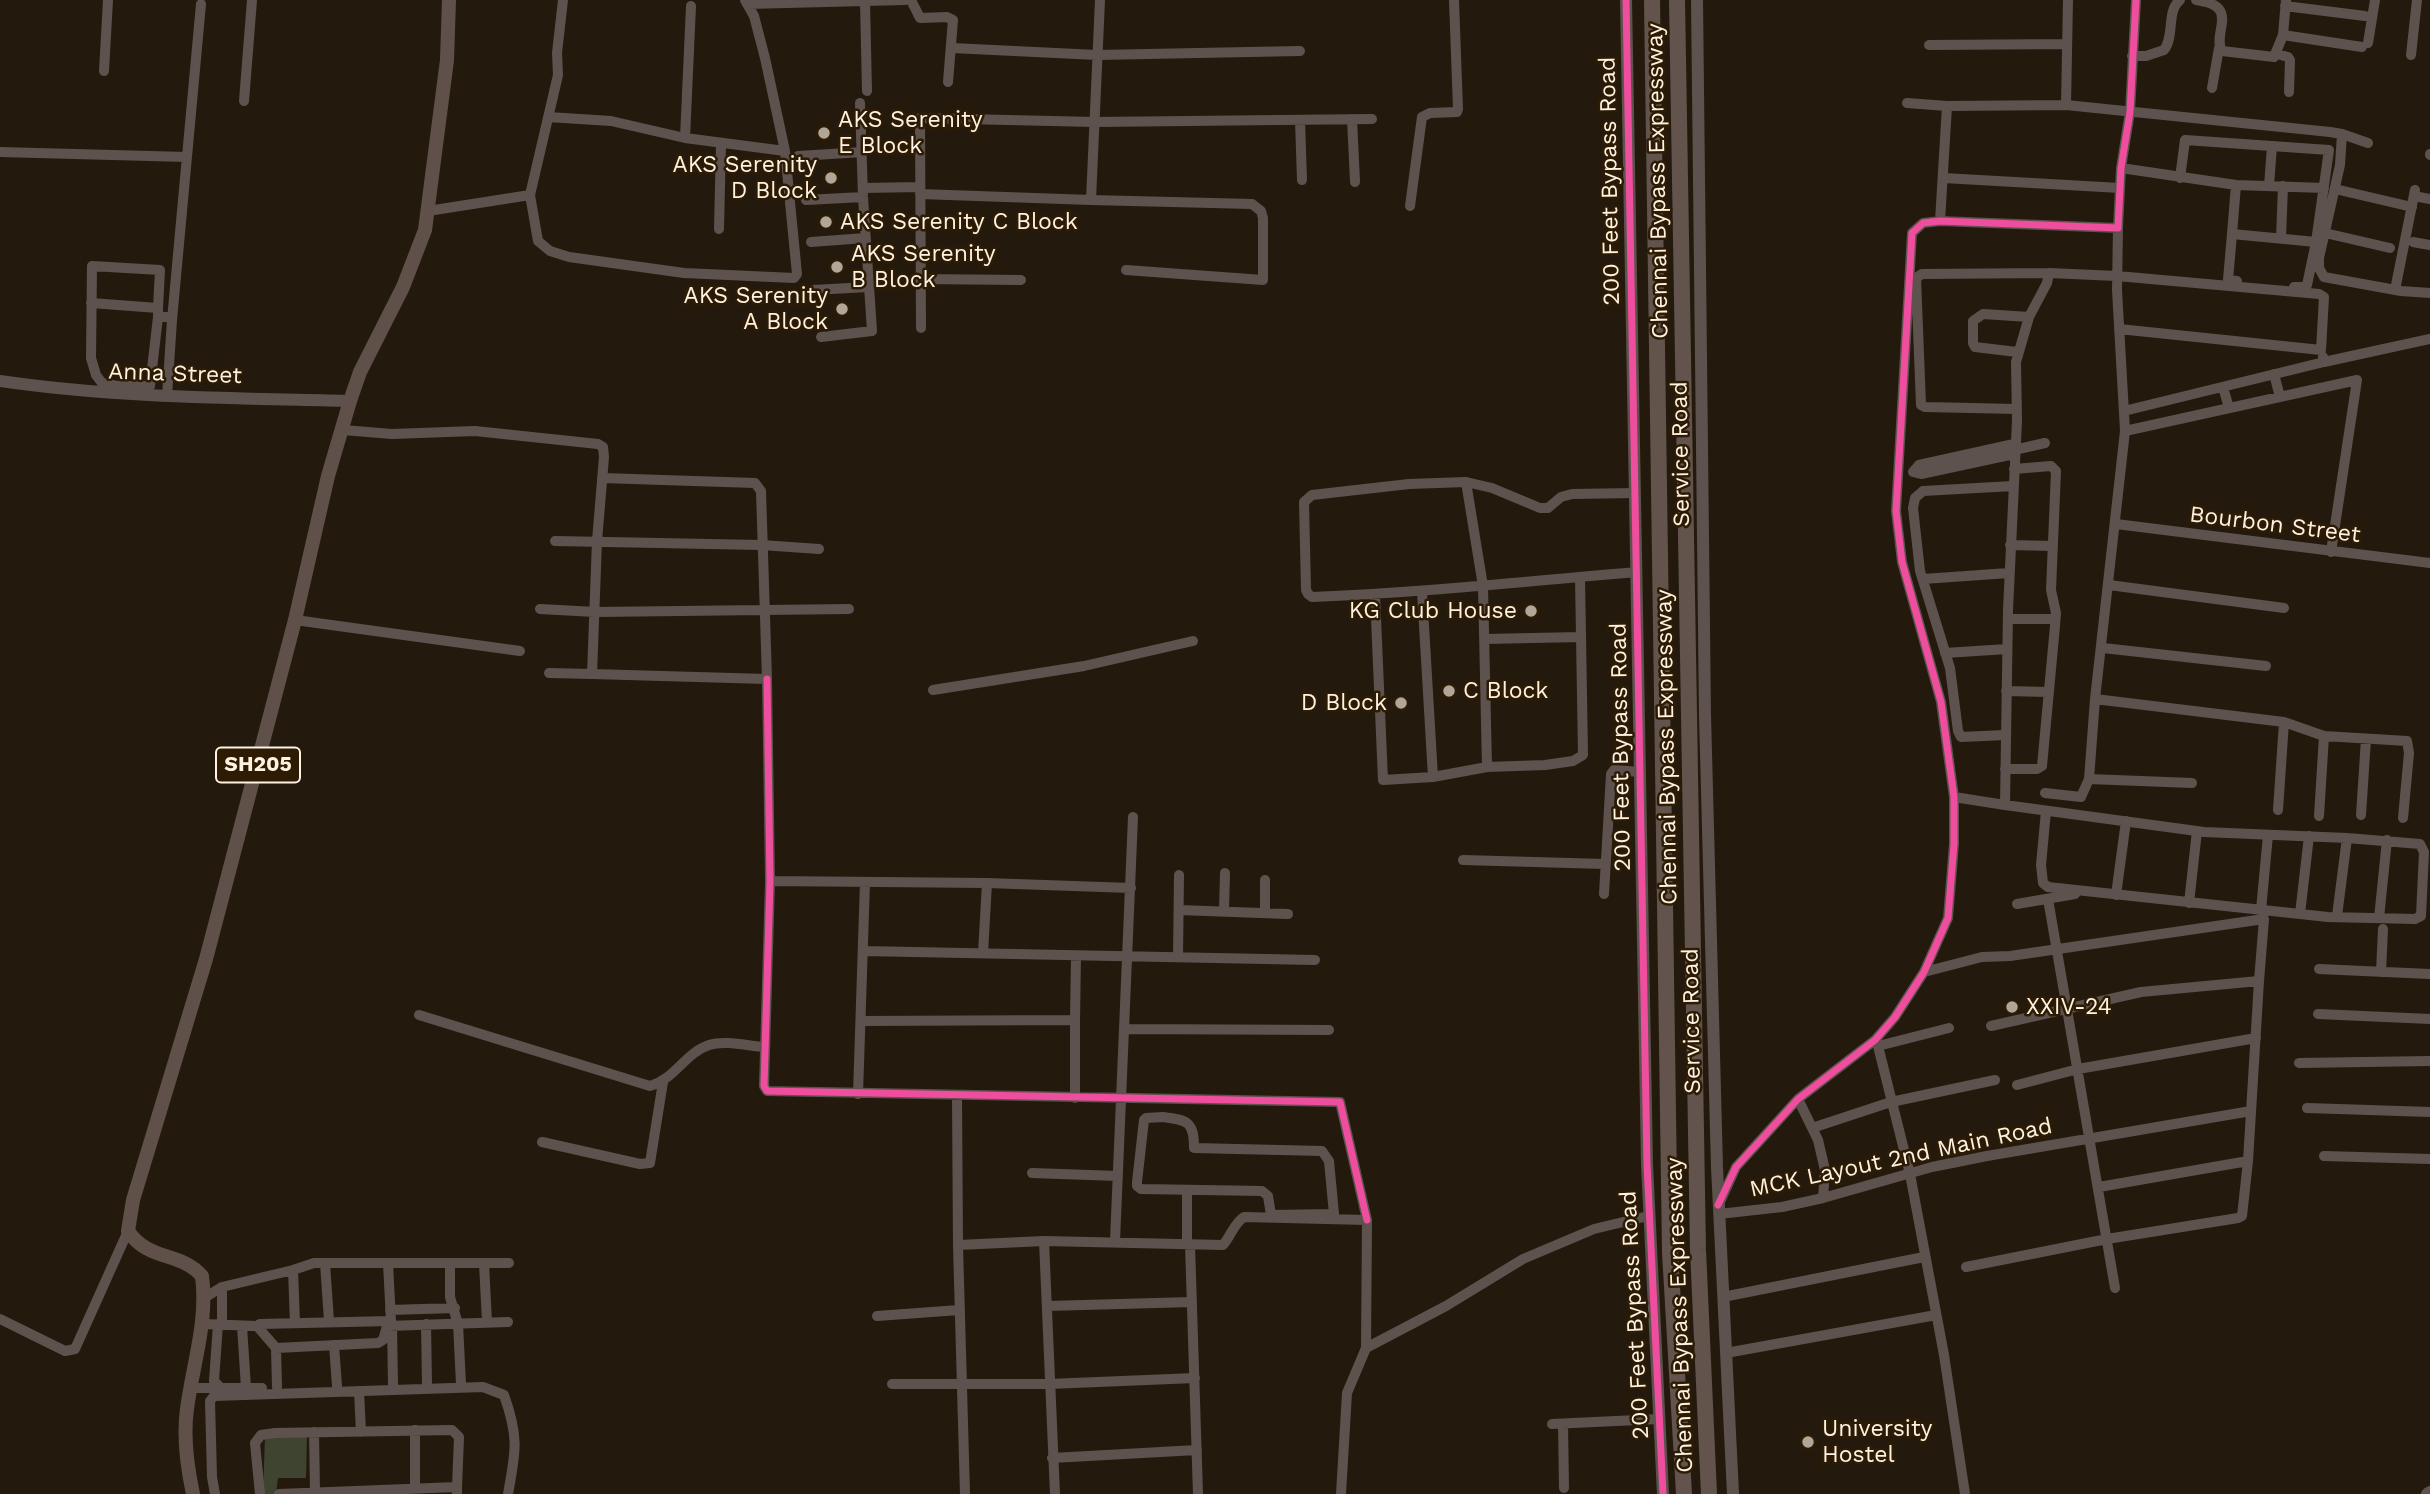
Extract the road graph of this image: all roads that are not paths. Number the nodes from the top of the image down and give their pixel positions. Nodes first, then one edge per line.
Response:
1 (108, 0) edge
2 (252, 0) edge
3 (449, 0) edge
4 (563, 0) edge
5 (905, 0) edge
6 (911, 0) edge
7 (1100, 0) edge
8 (1454, 0) edge
9 (1626, 0) edge
10 (1652, 0) edge
11 (1677, 0) edge
12 (1697, 0) edge
13 (2068, 0) edge
14 (2136, 0) edge
15 (2180, 0) edge
16 (2196, 0) edge
17 (2375, 0) edge
18 (2417, 0) edge
19 (746, 2) edge
20 (865, 2) junction
21 (2286, 3) edge
22 (201, 4) dead end
23 (691, 6) dead end
24 (2365, 16) dead end
25 (2283, 35) junction
26 (2067, 44) junction
27 (1929, 45) dead end
28 (951, 48) junction
29 (2220, 48) junction
30 (1300, 51) dead end
31 (2277, 54) junction
32 (1097, 55) junction
33 (2411, 55) dead end
34 (2132, 56) junction
35 (104, 71) dead end
36 (948, 82) dead end
37 (2212, 88) dead end
38 (867, 91) dead end
39 (2289, 92) dead end
40 (244, 101) dead end
41 (860, 103) dead end
42 (1907, 103) dead end
43 (2066, 105) junction
44 (1947, 106) junction
45 (2130, 112) junction
46 (548, 117) junction
47 (1352, 119) junction
48 (1372, 119) dead end
49 (1300, 120) junction
50 (1095, 122) junction
51 (2342, 134) junction
52 (685, 138) junction
53 (721, 143) junction
54 (2368, 143) dead end
55 (2272, 146) junction
56 (785, 151) junction
57 (0, 152) edge
58 (863, 152) junction
59 (798, 156) dead end
60 (187, 157) junction
61 (2122, 168) junction
62 (1944, 178) junction
63 (2180, 178) junction
64 (1302, 180) dead end
65 (1355, 182) dead end
66 (2236, 186) junction
67 (2269, 186) junction
68 (2283, 186) junction
69 (2119, 187) junction
70 (2330, 189) junction
71 (920, 191) junction
72 (863, 192) junction
73 (530, 195) junction
74 (2414, 198) junction
75 (2430, 199) edge
76 (806, 200) dead end
77 (1091, 200) junction
78 (1410, 206) dead end
79 (428, 211) junction
80 (1940, 220) junction
81 (2118, 228) junction
82 (719, 229) dead end
83 (2325, 233) junction
84 (2232, 234) junction
85 (865, 238) junction
86 (2281, 238) junction
87 (811, 242) dead end
88 (2316, 242) junction
89 (2413, 242) dead end
90 (2430, 245) edge
91 (2390, 248) dead end
92 (1126, 270) dead end
93 (2049, 273) junction
94 (2117, 276) junction
95 (920, 279) junction
96 (1021, 280) dead end
97 (868, 287) junction
98 (813, 290) dead end
99 (2395, 290) junction
100 (2430, 293) edge
101 (91, 303) junction
102 (158, 312) junction
103 (172, 317) junction
104 (2029, 317) junction
105 (920, 328) dead end
106 (2119, 329) junction
107 (821, 337) dead end
108 (2430, 339) edge
109 (2321, 350) junction
110 (2017, 352) junction
111 (2325, 362) junction
112 (2274, 374) junction
113 (0, 381) edge
114 (2223, 387) junction
115 (167, 396) junction
116 (2280, 397) junction
117 (350, 401) junction
118 (2229, 408) junction
119 (2016, 409) junction
120 (2124, 411) junction
121 (342, 430) junction
122 (2125, 431) junction
123 (2045, 443) dead end
124 (2014, 450) junction
125 (2014, 469) junction
126 (1897, 474) junction
127 (602, 478) junction
128 (1466, 482) junction
129 (2013, 486) junction
130 (1635, 493) junction
131 (2116, 524) junction
132 (555, 541) dead end
133 (597, 541) junction
134 (761, 545) junction
135 (2010, 545) junction
136 (2053, 546) junction
137 (819, 549) dead end
138 (2331, 552) junction
139 (2430, 563) edge
140 (1637, 572) junction
141 (2009, 573) junction
142 (1580, 577) junction
143 (1923, 579) junction
144 (2109, 585) junction
145 (1483, 586) junction
146 (1422, 592) junction
147 (1375, 595) junction
148 (2284, 608) dead end
149 (849, 609) dead end
150 (540, 610) dead end
151 (765, 610) junction
152 (595, 612) junction
153 (2008, 619) junction
154 (2055, 619) junction
155 (295, 620) junction
156 (1581, 637) junction
157 (1485, 639) junction
158 (1193, 641) dead end
159 (2103, 648) junction
160 (2007, 649) junction
161 (520, 650) dead end
162 (1945, 653) junction
163 (2266, 666) dead end
164 (549, 673) dead end
165 (592, 674) junction
166 (767, 680) junction
167 (933, 690) dead end
168 (2006, 691) junction
169 (2049, 692) junction
170 (2095, 699) junction
171 (2284, 722) junction
172 (2005, 735) junction
173 (2324, 736) junction
174 (2366, 739) junction
175 (1487, 767) junction
176 (2005, 769) junction
177 (1640, 772) junction
178 (1433, 776) junction
179 (2089, 779) junction
180 (2192, 783) dead end
181 (2045, 793) dead end
182 (1954, 797) junction
183 (2005, 805) junction
184 (2278, 810) dead end
185 (2046, 811) junction
186 (2361, 815) dead end
187 (2319, 816) dead end
188 (1133, 817) dead end
189 (2403, 818) dead end
190 (2126, 821) junction
191 (2197, 831) junction
192 (2268, 835) junction
193 (2309, 836) junction
194 (2347, 838) junction
195 (2387, 841) junction
196 (1463, 860) dead end
197 (1605, 863) junction
198 (1225, 873) dead end
199 (1179, 875) dead end
200 (1265, 880) dead end
201 (770, 881) junction
202 (865, 882) junction
203 (988, 883) junction
204 (1131, 888) junction
205 (1604, 894) dead end
206 (2075, 894) dead end
207 (2116, 895) junction
208 (2048, 899) junction
209 (2189, 903) junction
210 (2017, 904) dead end
211 (1179, 910) junction
212 (2260, 910) junction
213 (1224, 911) junction
214 (1265, 913) junction
215 (1288, 914) dead end
216 (2300, 914) junction
217 (2337, 916) junction
218 (2379, 918) junction
219 (2382, 929) dead end
220 (2056, 948) junction
221 (863, 951) junction
222 (984, 953) junction
223 (1076, 956) junction
224 (1128, 956) junction
225 (1178, 957) junction
226 (1315, 960) dead end
227 (2319, 969) dead end
228 (1924, 972) junction
229 (2381, 972) junction
230 (2430, 974) edge
231 (2259, 981) junction
232 (2067, 1007) junction
233 (2318, 1014) dead end
234 (419, 1015) dead end
235 (2430, 1019) edge
236 (1075, 1020) junction
237 (860, 1021) junction
238 (1991, 1026) dead end
239 (1949, 1028) dead end
240 (1125, 1029) junction
241 (1329, 1030) dead end
242 (2256, 1038) junction
243 (1876, 1043) junction
244 (765, 1047) junction
245 (2430, 1062) edge
246 (2300, 1063) dead end
247 (2078, 1069) junction
248 (1995, 1080) dead end
249 (663, 1082) junction
250 (2017, 1085) dead end
251 (858, 1094) junction
252 (957, 1096) junction
253 (1075, 1098) junction
254 (1121, 1098) junction
255 (1150, 1098) junction
256 (1798, 1099) junction
257 (1891, 1102) junction
258 (2307, 1108) dead end
259 (2251, 1111) junction
260 (2430, 1112) edge
261 (1150, 1117) junction
262 (1812, 1128) junction
263 (2091, 1137) junction
264 (542, 1142) dead end
265 (2324, 1156) dead end
266 (2430, 1159) edge
267 (2248, 1161) junction
268 (1032, 1173) dead end
269 (1910, 1174) junction
270 (1118, 1176) junction
271 (2099, 1188) junction
272 (1187, 1190) junction
273 (1823, 1198) junction
274 (1719, 1210) junction
275 (1650, 1218) junction
276 (1367, 1220) junction
277 (128, 1231) junction
278 (2107, 1239) junction
279 (1044, 1241) junction
280 (1115, 1241) junction
281 (958, 1245) junction
282 (1189, 1245) junction
283 (1924, 1257) junction
284 (325, 1263) junction
285 (388, 1263) junction
286 (484, 1263) junction
287 (509, 1263) dead end
288 (450, 1264) junction
289 (1966, 1267) dead end
290 (293, 1270) junction
291 (222, 1287) junction
292 (2115, 1288) dead end
293 (1723, 1297) junction
294 (204, 1298) junction
295 (1192, 1302) junction
296 (1046, 1306) junction
297 (455, 1308) junction
298 (390, 1310) junction
299 (959, 1310) junction
300 (1936, 1315) junction
301 (877, 1316) dead end
302 (0, 1319) edge
303 (328, 1321) junction
304 (487, 1322) junction
305 (508, 1322) dead end
306 (214, 1324) junction
307 (295, 1324) junction
308 (426, 1324) junction
309 (458, 1324) junction
310 (392, 1325) junction
311 (242, 1326) junction
312 (257, 1326) junction
313 (334, 1345) junction
314 (276, 1348) junction
315 (1366, 1348) junction
316 (1726, 1353) junction
317 (1195, 1378) junction
318 (489, 1383) dead end
319 (461, 1384) junction
320 (892, 1384) dead end
321 (1049, 1384) junction
322 (393, 1385) junction
323 (427, 1385) junction
324 (962, 1385) junction
325 (337, 1386) junction
326 (277, 1387) junction
327 (191, 1388) junction
328 (220, 1388) junction
329 (246, 1388) junction
330 (359, 1391) junction
331 (1659, 1419) junction
332 (415, 1430) junction
333 (314, 1432) junction
334 (361, 1432) junction
335 (1197, 1451) junction
336 (1052, 1458) junction
337 (415, 1488) junction
338 (1564, 1488) dead end
339 (315, 1491) junction
340 (457, 1491) edge
341 (193, 1494) edge
342 (215, 1494) edge
343 (260, 1494) edge
344 (279, 1494) edge
345 (508, 1494) edge
346 (965, 1494) edge
347 (1055, 1494) edge
348 (1198, 1494) edge
349 (1341, 1494) edge
350 (1663, 1494) edge
351 (1684, 1494) edge
352 (1709, 1494) edge
353 (1733, 1494) edge
354 (1965, 1494) edge

1 - 35 street
2 - 40 street
3 - 79 main road, SH205
4 - 46 street
5 - 20 street
6 - 28 street
7 - 32 street
8 - 78 street
9 - 130 street, 200 Feet Bypass Road
10 - 351 highway, Chennai Bypass Expressway
11 - 352 highway, Chennai Bypass Expressway
12 - 274 street, Service Road
13 - 26 street
14 - 34 street
15 - 34 street
16 - 29 street
17 - 25 street
18 - 33 street
19 - 20 street
19 - 56 street
20 - 38 street
21 - 24 street
21 - 25 street
22 - 60 street
23 - 52 street
25 - 31 street
26 - 27 street
26 - 43 street
28 - 32 street
28 - 36 street
29 - 31 street
29 - 37 street
30 - 32 street
31 - 39 street
32 - 50 street
34 - 45 street
41 - 58 street
42 - 44 street
43 - 44 street
43 - 45 street
44 - 62 street
45 - 51 street
45 - 61 street
46 - 52 street
46 - 73 street
47 - 48 street
47 - 49 street
47 - 65 street
49 - 50 street
49 - 64 street
50 - 71 street
50 - 77 street
51 - 54 street
51 - 70 street
52 - 53 street
53 - 56 street
53 - 82 street
55 - 63 street
55 - 67 street
55 - 70 street
56 - 73 street
57 - 60 street
58 - 59 street
58 - 72 street
60 - 103 street
61 - 63 street
61 - 69 street
62 - 69 street
62 - 80 street
63 - 66 street
66 - 67 street
66 - 84 street
67 - 68 street
68 - 70 street
68 - 86 street
69 - 81 street
70 - 74 street
70 - 83 street
70 - 88 street
71 - 72 street
71 - 77 street
71 - 95 street
72 - 76 street
72 - 85 street
73 - 79 street
74 - 75 street
74 - 99 street
77 - 92 street
79 - 117 main road, SH205
80 - 81 street
80 - 126 street
81 - 94 street
83 - 91 street
83 - 99 street
84 - 86 street
84 - 88 street
85 - 87 street
85 - 97 street
86 - 88 street
89 - 90 street
93 - 94 street
93 - 104 street
93 - 119 street
94 - 106 street
94 - 109 street
95 - 96 street
95 - 105 street
97 - 98 street
97 - 107 street
99 - 100 street
101 - 102 street
101 - 102 street
101 - 102 street
102 - 103 street
103 - 115 street
104 - 110 street
104 - 110 street
106 - 109 street
106 - 120 street
108 - 111 street
109 - 111 street
110 - 119 street
111 - 112 street
112 - 114 street
112 - 116 street
113 - 115 street, Anna Street
114 - 118 street
114 - 120 street
115 - 117 street, Anna Street
116 - 118 street
116 - 138 street
117 - 121 main road, SH205
118 - 122 street
119 - 124 street
120 - 122 street
121 - 127 street
121 - 155 main road, SH205
122 - 131 street
123 - 124 street
124 - 125 street
124 - 126 street
125 - 129 street
125 - 136 street
126 - 182 street
127 - 133 street
127 - 134 street
128 - 130 street
128 - 145 street
128 - 147 street
129 - 135 street
129 - 143 street
130 - 140 street, 200 Feet Bypass Road
131 - 138 street, Bourbon Street
131 - 144 street
132 - 133 street
133 - 134 street
133 - 152 street
134 - 137 street
134 - 151 street
135 - 136 street
135 - 141 street
136 - 154 street
138 - 139 street, Bourbon Street
140 - 142 street
140 - 177 street, 200 Feet Bypass Road
141 - 143 street
141 - 153 street
142 - 145 street
142 - 156 street
143 - 162 street
144 - 148 street
144 - 159 street
145 - 146 street
145 - 157 street
146 - 147 street
146 - 178 street
147 - 178 street
149 - 151 street
150 - 152 street
151 - 152 street
151 - 166 street
152 - 165 street
153 - 154 street
153 - 160 street
154 - 169 street
155 - 161 street
155 - 277 main road, SH205
156 - 157 street
156 - 175 street
157 - 175 street
158 - 167 street
159 - 163 street
159 - 170 street
160 - 162 street
160 - 168 street
162 - 172 street
164 - 165 street
165 - 166 street
166 - 201 street
168 - 169 street
168 - 172 street
169 - 176 street
170 - 171 street
170 - 179 street
171 - 173 street
171 - 184 street
172 - 176 street
173 - 174 street
173 - 187 street
174 - 186 street
174 - 189 street
175 - 178 street
176 - 183 street
177 - 197 street
177 - 275 street, 200 Feet Bypass Road
179 - 180 street
179 - 181 street
182 - 183 street
182 - 228 street
183 - 185 street
185 - 190 street
185 - 207 street
188 - 204 street
190 - 191 street
190 - 207 street
191 - 192 street
191 - 209 street
192 - 193 street
192 - 212 street
193 - 194 street
193 - 216 street
194 - 195 street
194 - 217 street
195 - 218 street
195 - 218 street
196 - 197 street
197 - 205 street
198 - 213 street
199 - 211 street
200 - 214 street
201 - 202 street
201 - 244 street
202 - 203 street
202 - 221 street
203 - 204 street
203 - 222 street
204 - 224 street
206 - 208 street
207 - 209 street
208 - 210 street
208 - 220 street
209 - 212 street
211 - 213 street
211 - 225 street
212 - 216 street
213 - 214 street
214 - 215 street
216 - 217 street
217 - 218 street
219 - 229 street
220 - 228 street
220 - 231 street
220 - 232 street
221 - 222 street
221 - 237 street
222 - 223 street
223 - 224 street
223 - 236 street
224 - 225 street
224 - 240 street
225 - 226 street
227 - 229 street
228 - 243 street
229 - 230 street
231 - 232 street
231 - 242 street
232 - 238 street
232 - 247 street
233 - 235 street
234 - 249 street
236 - 237 street
236 - 253 street
237 - 251 street
239 - 243 street
240 - 241 street
240 - 254 street
242 - 247 street
242 - 259 street
243 - 256 street
243 - 257 street
244 - 249 street
244 - 251 street
245 - 246 street
247 - 250 street
247 - 263 street
248 - 257 street
249 - 264 street
251 - 252 street
252 - 253 street
252 - 281 street
253 - 254 street
254 - 255 street
254 - 270 street
255 - 261 street
255 - 276 street
256 - 262 street
256 - 274 street
257 - 262 street
257 - 269 street
258 - 260 street
259 - 263 street, MCK Layout 2nd Main Road
259 - 267 street
261 - 272 street
261 - 272 street
262 - 273 street
263 - 269 street, MCK Layout 2nd Main Road
263 - 271 street
265 - 266 street
267 - 271 street
267 - 278 street
268 - 270 street
269 - 273 street, MCK Layout 2nd Main Road
269 - 283 street
270 - 280 street
271 - 278 street
272 - 282 street
273 - 274 street, MCK Layout 2nd Main Road
274 - 293 street, Service Road
275 - 315 street
275 - 331 street, 200 Feet Bypass Road
276 - 282 street
276 - 315 street
277 - 294 main road
277 - 302 street
278 - 289 street
278 - 292 street
279 - 280 street
279 - 281 street
279 - 296 street
280 - 282 street
281 - 299 street
282 - 295 street
283 - 293 street
283 - 300 street
284 - 285 street
284 - 290 street
284 - 303 street
285 - 288 street
285 - 298 street
286 - 287 street
286 - 288 street
286 - 304 street
288 - 297 street
290 - 291 street
290 - 307 street
291 - 294 street
291 - 306 street
293 - 316 street, Service Road
294 - 306 main road
295 - 296 street
295 - 317 street
296 - 321 street
297 - 298 street
297 - 309 street
298 - 303 street
299 - 301 street
299 - 324 street
300 - 316 street
300 - 354 street
303 - 307 street
304 - 305 street
304 - 309 street
306 - 311 street
306 - 327 main road
306 - 328 street
307 - 312 street
308 - 309 street
308 - 310 street
308 - 323 street
309 - 319 street
310 - 313 street
310 - 322 street
311 - 312 street
311 - 329 street
312 - 314 street
313 - 314 street
313 - 325 street
314 - 326 street
315 - 349 street
316 - 353 street, Service Road
317 - 321 street
317 - 335 street
318 - 319 street
319 - 323 street
320 - 324 street
321 - 324 street
321 - 336 street
322 - 323 street
322 - 325 street
324 - 346 street
325 - 326 street
326 - 329 street
327 - 328 street
327 - 341 main road
328 - 329 street
330 - 334 street
330 - 342 street
330 - 345 street
331 - 338 street
331 - 350 street, 200 Feet Bypass Road
332 - 334 street
332 - 337 street
332 - 340 street
333 - 334 street
333 - 339 street
333 - 343 street
335 - 336 street
335 - 348 street
336 - 347 street
337 - 339 street
337 - 340 street
339 - 344 street

